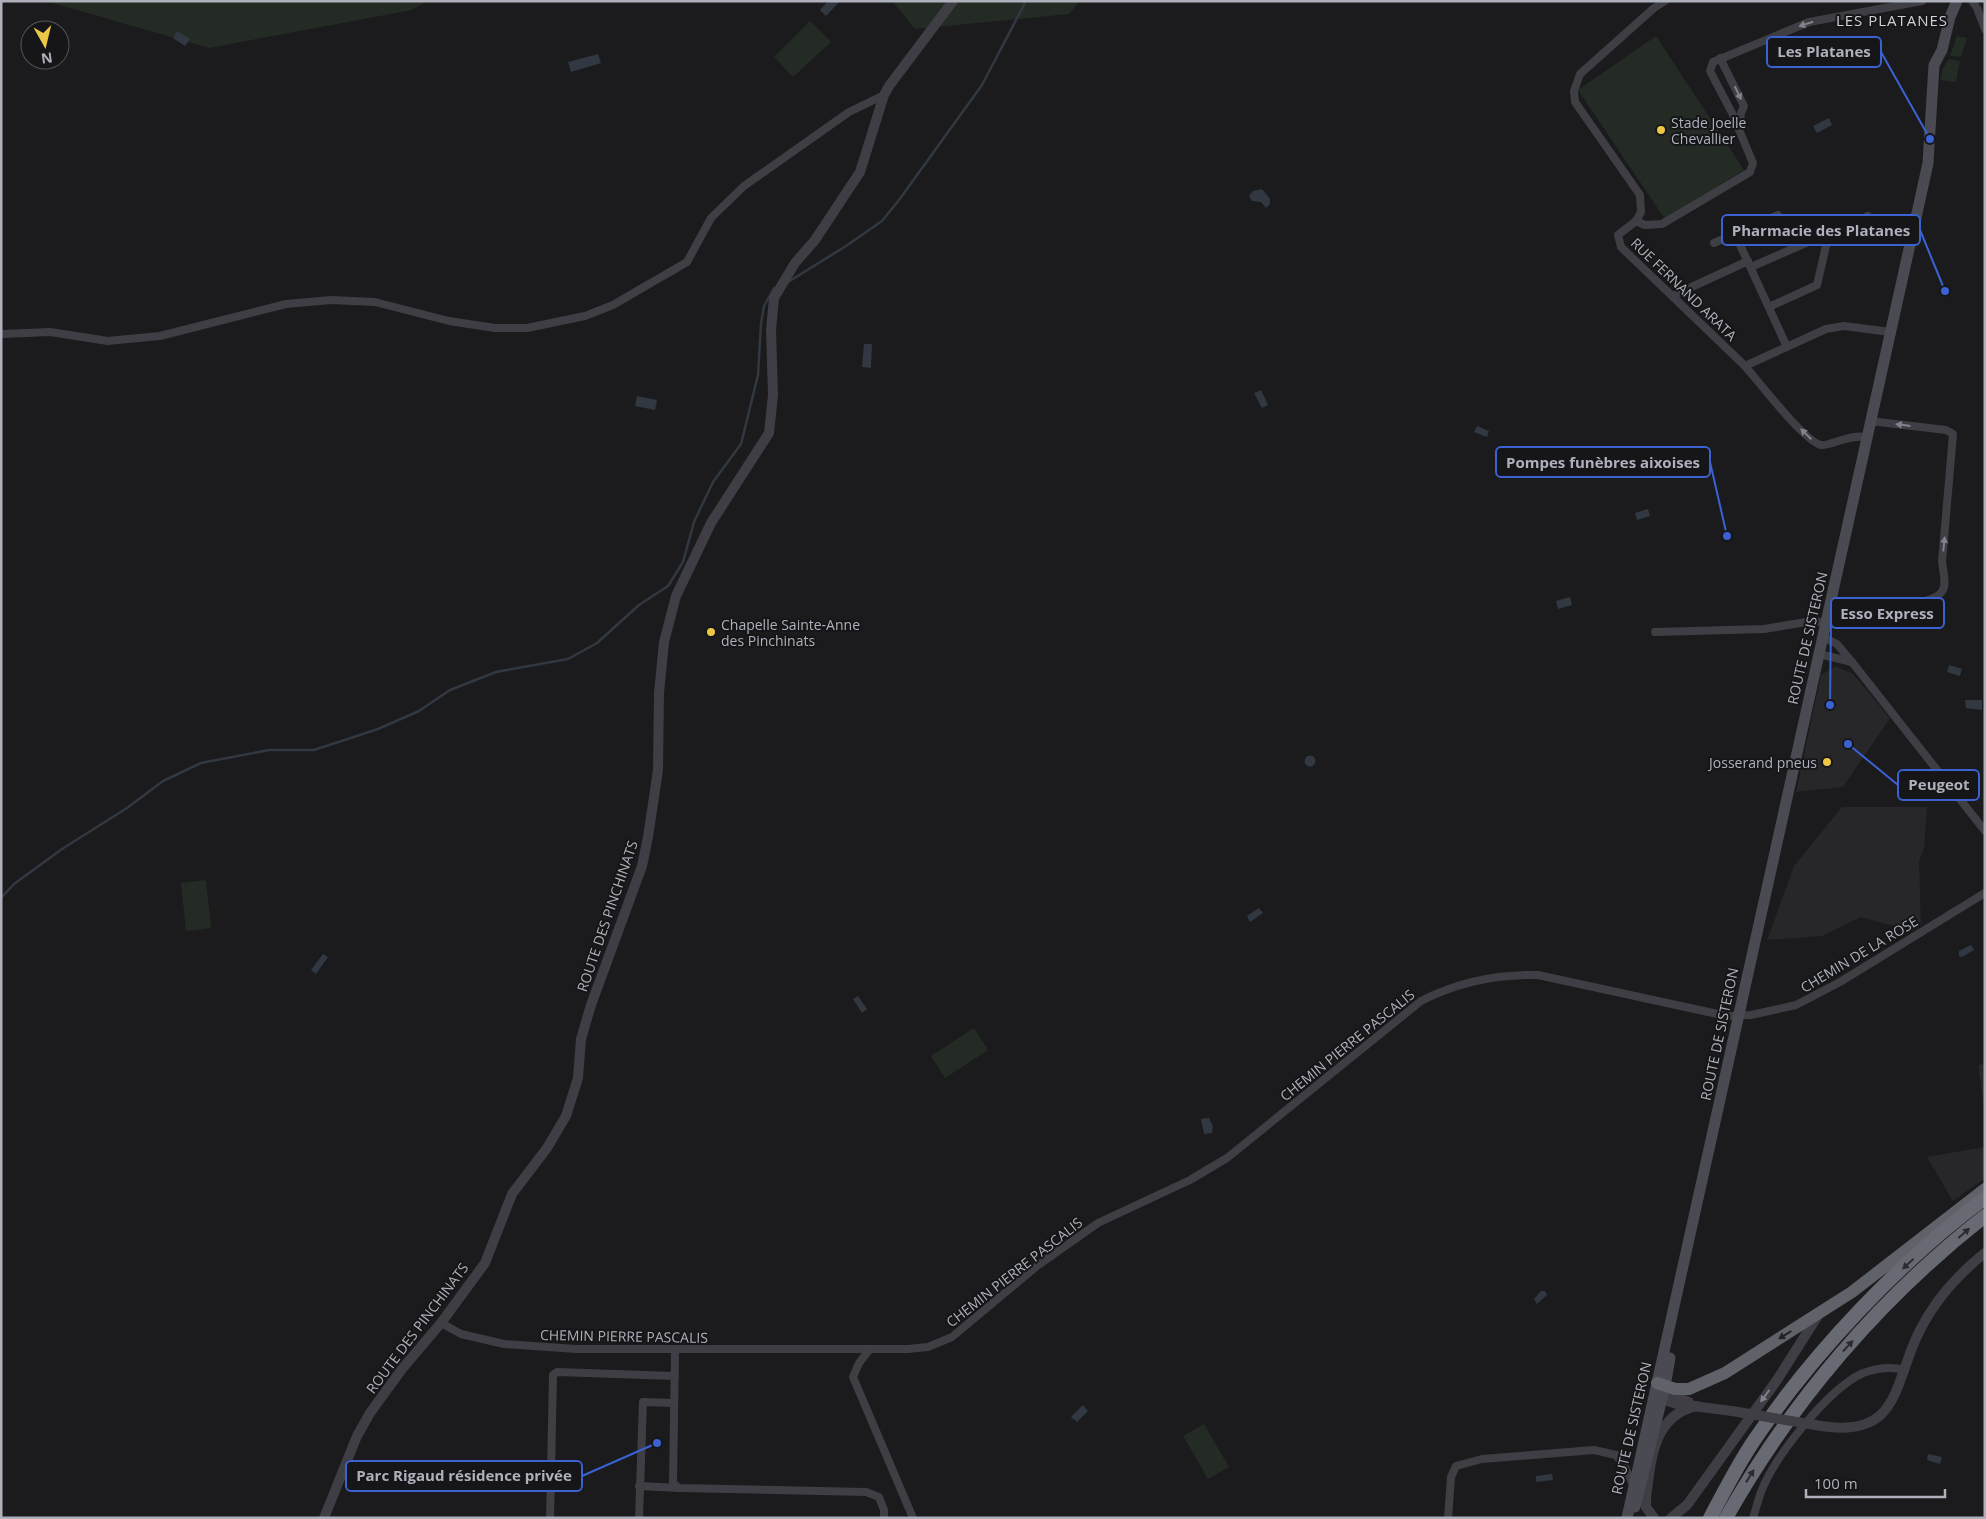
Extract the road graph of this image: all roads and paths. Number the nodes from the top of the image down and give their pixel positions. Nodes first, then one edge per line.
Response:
1 (953, 1) edge
2 (1665, 1) edge
3 (1922, 1) edge
4 (1972, 1) edge
5 (1952, 3) edge
6 (1985, 29) edge
7 (1720, 58) junction
8 (884, 95) junction
9 (1739, 131) junction
10 (1778, 215) dead end
11 (1868, 216) dead end
12 (1636, 221) junction
13 (1829, 233) junction
14 (1735, 234) junction
15 (1714, 243) dead end
16 (1749, 264) junction
17 (1672, 296) junction
18 (1769, 307) junction
19 (1890, 332) junction
20 (1, 334) edge
21 (1787, 347) junction
22 (1746, 366) junction
23 (1870, 421) junction
24 (1866, 437) junction
25 (1827, 620) junction
26 (1655, 632) dead end
27 (1823, 637) junction
28 (1819, 654) junction
29 (1852, 662) junction
30 (1985, 831) edge
31 (1985, 893) edge
32 (1738, 1016) junction
33 (1985, 1189) edge
34 (1985, 1198) edge
35 (1985, 1216) edge
36 (1985, 1254) edge
37 (1820, 1312) junction
38 (441, 1323) junction
39 (870, 1350) junction
40 (675, 1351) junction
41 (1905, 1370) junction
42 (675, 1376) junction
43 (1659, 1391) junction
44 (674, 1403) junction
45 (1696, 1406) junction
46 (1633, 1484) junction
47 (639, 1486) junction
48 (679, 1488) junction
49 (324, 1518) edge
50 (550, 1518) edge
51 (639, 1518) edge
52 (884, 1518) edge
53 (913, 1518) edge
54 (1448, 1518) edge
55 (1627, 1518) edge
56 (1632, 1518) edge
57 (1654, 1518) edge
58 (1671, 1518) edge
59 (1710, 1518) edge
60 (1726, 1518) edge
61 (1753, 1518) edge

1 - 8 street, ROUTE DES PINCHINATS
2 - 12 street
3 -> 7 street
4 - 6 street
5 - 19 main road, ROUTE DE SISTERON
7 -> 9 street
7 - 9 street, RUE FERNAND ARATA
8 - 20 street
8 - 38 street, ROUTE DES PINCHINATS
9 - 12 street, RUE FERNAND ARATA
10 - 14 street
11 - 13 street
12 - 17 street, RUE FERNAND ARATA
13 - 16 street
13 - 18 street
14 - 15 street
14 - 16 street
16 - 17 street
16 - 18 street
17 - 22 street, RUE FERNAND ARATA
18 - 21 street
19 - 21 street
19 - 23 main road, ROUTE DE SISTERON
21 - 22 street
24 -> 22 street, RUE FERNAND ARATA
23 - 24 main road, ROUTE DE SISTERON
25 -> 23 street
24 - 25 main road, ROUTE DE SISTERON
25 - 26 street
25 - 27 main road, ROUTE DE SISTERON
27 - 28 main road, ROUTE DE SISTERON
27 - 29 street
28 - 29 street
28 - 32 main road, ROUTE DE SISTERON
29 - 30 street
31 - 32 street, CHEMIN DE LA ROSE
32 - 39 street, CHEMIN PIERRE PASCALIS
32 - 43 main road, ROUTE DE SISTERON
33 - 37 highway
34 -> 59 highway
60 -> 35 highway
36 - 41 street
37 -> 43 highway
37 -> 58 street
38 - 40 street, CHEMIN PIERRE PASCALIS
38 - 49 street, ROUTE DES PINCHINATS
39 - 40 street, CHEMIN PIERRE PASCALIS
39 - 53 street
40 - 42 street
41 - 45 street, bridge
41 - 61 street
42 - 44 street
42 - 50 street
43 - 45 street
43 - 46 main road, ROUTE DE SISTERON
43 - 56 main road, ROUTE DE SISTERON
44 - 47 street
44 - 48 street
45 - 57 street
46 - 54 street
46 - 55 main road, ROUTE DE SISTERON
47 - 48 street
47 - 51 street
48 - 52 street

